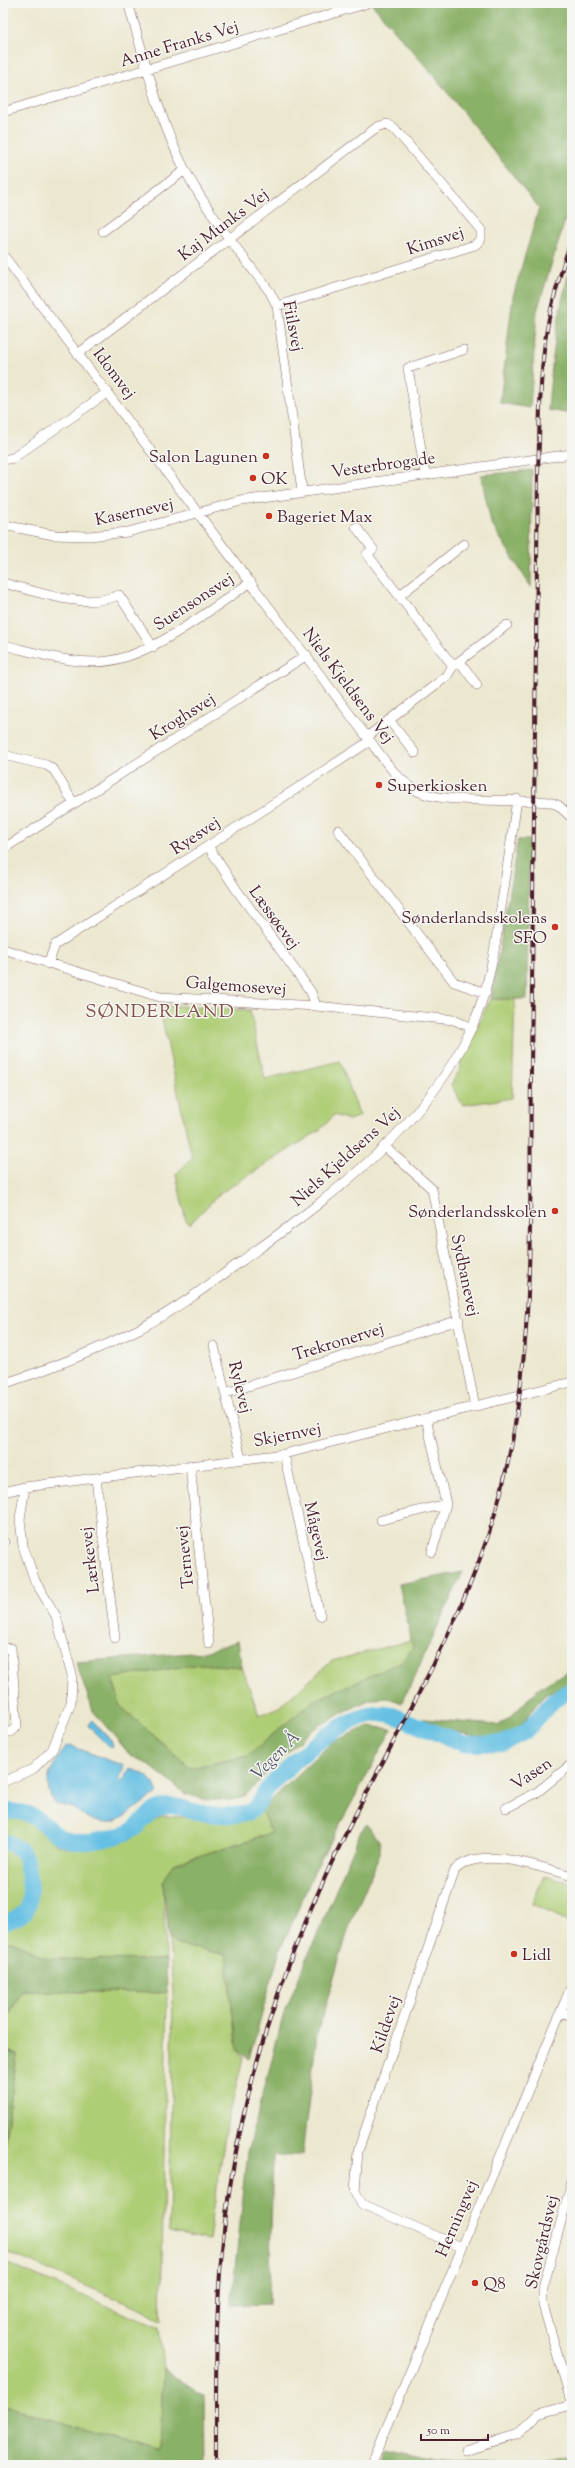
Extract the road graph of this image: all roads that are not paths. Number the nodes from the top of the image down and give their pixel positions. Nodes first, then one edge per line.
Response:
1 (128, 3) edge
2 (365, 4) dead end
3 (148, 69) junction
4 (3, 112) edge
5 (387, 124) joint
6 (185, 170) junction
7 (103, 231) dead end
8 (230, 239) junction
9 (3, 255) edge
10 (277, 306) junction
11 (463, 350) dead end
12 (79, 353) junction
13 (108, 392) junction
14 (572, 454) edge
15 (3, 460) edge
16 (425, 475) junction
17 (302, 491) junction
18 (199, 512) junction
19 (3, 525) edge
20 (356, 527) dead end
21 (464, 544) dead end
22 (251, 582) junction
23 (3, 583) edge
24 (399, 596) junction
25 (507, 625) dead end
26 (3, 645) edge
27 (153, 646) junction
28 (307, 656) junction
29 (456, 664) junction
30 (477, 685) dead end
31 (389, 720) junction
32 (369, 739) junction
33 (415, 753) dead end
34 (3, 755) edge
35 (517, 799) junction
36 (74, 804) junction
37 (572, 818) edge
38 (338, 830) dead end
39 (208, 846) junction
40 (3, 849) edge
41 (3, 949) edge
42 (48, 964) junction
43 (486, 993) junction
44 (316, 1006) junction
45 (472, 1028) junction
46 (384, 1146) junction
47 (459, 1320) junction
48 (214, 1346) dead end
49 (572, 1382) edge
50 (3, 1384) edge
51 (226, 1393) junction
52 (475, 1407) junction
53 (426, 1418) junction
54 (284, 1454) junction
55 (241, 1459) junction
56 (190, 1465) junction
57 (96, 1478) junction
58 (25, 1487) junction
59 (3, 1492) edge
60 (446, 1504) junction
61 (381, 1520) dead end
62 (432, 1552) dead end
63 (320, 1616) dead end
64 (115, 1638) dead end
65 (209, 1644) dead end
66 (3, 1649) edge
67 (3, 1732) edge
68 (572, 1764) edge
69 (3, 1782) edge
70 (506, 1808) dead end
71 (572, 1876) edge
72 (572, 1985) edge
73 (561, 2012) junction
74 (572, 2016) edge
75 (572, 2181) edge
76 (462, 2247) junction
77 (465, 2450) dead end
78 (371, 2465) edge

1 - 3 street, Fiilsvej
2 - 3 street, Anne Franks Vej
3 - 4 street, Anne Franks Vej
3 - 6 street, Fiilsvej
5 - 8 street, Kaj Munks Vej
5 - 10 street, Kimsvej
6 - 7 street
6 - 8 street, Fiilsvej
8 - 10 street, Fiilsvej
8 - 12 street, Kaj Munks Vej
9 - 12 street, Idomvej
10 - 17 street, Fiilsvej
11 - 16 street
12 - 13 street, Idomvej
13 - 15 street
13 - 18 street, Idomvej
14 - 16 street, Vesterbrogade
16 - 17 street, Vesterbrogade
17 - 18 street, Vesterbrogade
18 - 19 street, Kasernevej
18 - 22 street, Niels Kjeldsens Vej
20 - 24 street
21 - 24 street
22 - 27 street, Suensonsvej
22 - 28 street, Niels Kjeldsens Vej
23 - 27 street, Suensonsvej
24 - 29 street
25 - 29 street, Ryesvej
26 - 27 street, Suensonsvej
28 - 32 street, Niels Kjeldsens Vej
28 - 36 street, Kroghsvej
29 - 30 street
29 - 31 street, Ryesvej
31 - 32 street, Ryesvej
31 - 33 street
32 - 35 street, Niels Kjeldsens Vej
32 - 39 street, Ryesvej
34 - 36 street
35 - 37 street, Niels Kjeldsens Vej
35 - 43 street, Niels Kjeldsens Vej
36 - 40 street, Kroghsvej
38 - 43 street
39 - 42 street, Ryesvej
39 - 44 street, Læssøevej
41 - 42 street, Galgemosevej
42 - 44 street, Galgemosevej
43 - 45 street, Niels Kjeldsens Vej
44 - 45 street, Galgemosevej
45 - 46 street, Niels Kjeldsens Vej
46 - 47 street, Sydbanevej
46 - 50 street, Niels Kjeldsens Vej
47 - 51 street, Trekronervej
47 - 52 street, Sydbanevej
48 - 51 street, Rylevej
49 - 52 street, Skjernvej
51 - 55 street, Rylevej
52 - 53 street, Skjernvej
53 - 54 street, Skjernvej
53 - 60 street
54 - 55 street, Skjernvej
54 - 63 street, Mågevej
55 - 56 street, Skjernvej
56 - 57 street, Skjernvej
56 - 65 street, Ternevej
57 - 58 street, Skjernvej
57 - 64 street, Lærkevej
58 - 59 street, Skjernvej
58 - 69 street
60 - 61 street
60 - 62 street
66 - 67 street
68 - 70 street, Vasen
71 - 76 street, Kildevej
72 - 73 street, Herningvej
73 - 74 street
73 - 76 street, Herningvej
75 - 77 street, Skovgårdsvej
76 - 78 street, Herningvej

